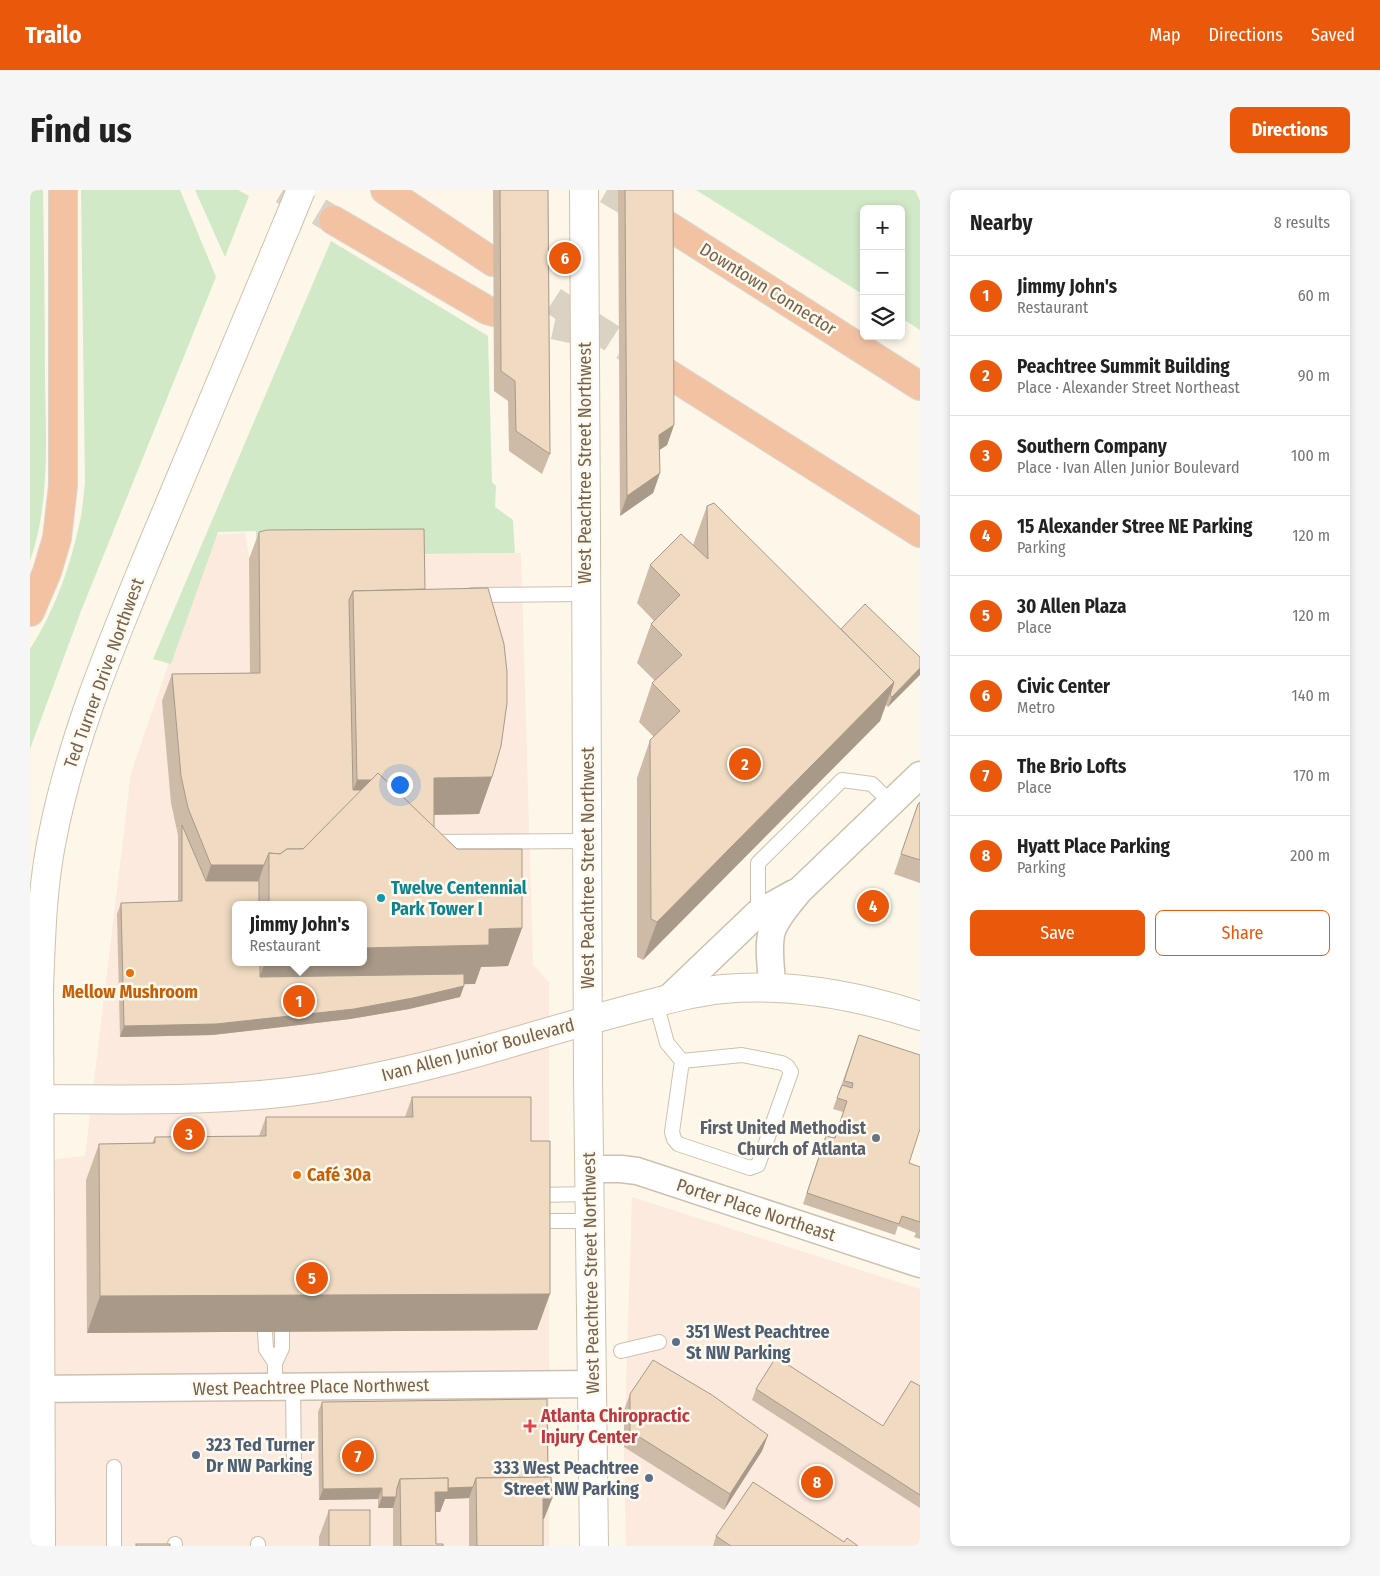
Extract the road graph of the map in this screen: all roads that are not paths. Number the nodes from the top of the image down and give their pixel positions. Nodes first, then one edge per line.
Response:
1 (63, 190) edge
2 (301, 190) edge
3 (385, 190) edge
4 (584, 190) edge
5 (333, 220) tunnel mouth
6 (667, 225) tunnel mouth
7 (493, 262) tunnel mouth
8 (494, 312) tunnel mouth
9 (666, 373) tunnel mouth
10 (920, 386) edge
11 (920, 533) edge
12 (586, 594) junction
13 (463, 595) edge
14 (30, 612) edge
15 (920, 775) edge
16 (891, 803) junction
17 (587, 841) junction
18 (421, 842) edge
19 (799, 891) junction
20 (758, 913) junction
21 (772, 987) junction
22 (662, 1001) junction
23 (920, 1016) edge
24 (588, 1020) junction
25 (682, 1060) junction
26 (35, 1099) edge
27 (589, 1181) junction
28 (537, 1195) edge
29 (590, 1221) junction
30 (536, 1222) edge
31 (920, 1264) edge
32 (266, 1332) edge
33 (282, 1332) edge
34 (659, 1342) dead end
35 (621, 1351) dead end
36 (281, 1379) junction
37 (592, 1384) junction
38 (36, 1389) edge
39 (114, 1467) dead end
40 (294, 1467) dead end
41 (41, 1546) edge
42 (114, 1546) edge
43 (594, 1546) edge

1 - 14 highway
2 - 26 street, Ted Turner Drive Northwest, bridge
3 - 7 highway
4 - 12 street, West Peachtree Street Northwest, bridge
5 - 8 highway
6 - 10 highway, Downtown Connector
9 - 11 highway
12 - 13 lane
12 - 17 street, West Peachtree Street Northwest
15 - 16 street
16 - 19 street
16 - 20 lane
17 - 18 lane
17 - 24 street, West Peachtree Street Northwest
19 - 20 street
19 - 21 street
20 - 22 street
21 - 22 street, Ivan Allen Junior Boulevard
21 - 23 street, Ivan Allen Junior Boulevard
22 - 24 street, Ivan Allen Junior Boulevard
22 - 25 lane
24 - 26 street, Ivan Allen Junior Boulevard
24 - 27 street, West Peachtree Street Northwest
25 - 25 lane
26 - 38 street, Ted Turner Drive Northwest
27 - 28 lane
27 - 29 street, West Peachtree Street Northwest
27 - 31 street, Porter Place Northeast
29 - 30 lane
29 - 37 street, West Peachtree Street Northwest
32 - 36 lane
33 - 36 lane
34 - 35 lane
36 - 37 street, West Peachtree Place Northwest
36 - 38 street, West Peachtree Place Northwest
36 - 40 lane
37 - 43 street, West Peachtree Street Northwest
38 - 41 street, Ted Turner Drive Northwest
39 - 42 lane

